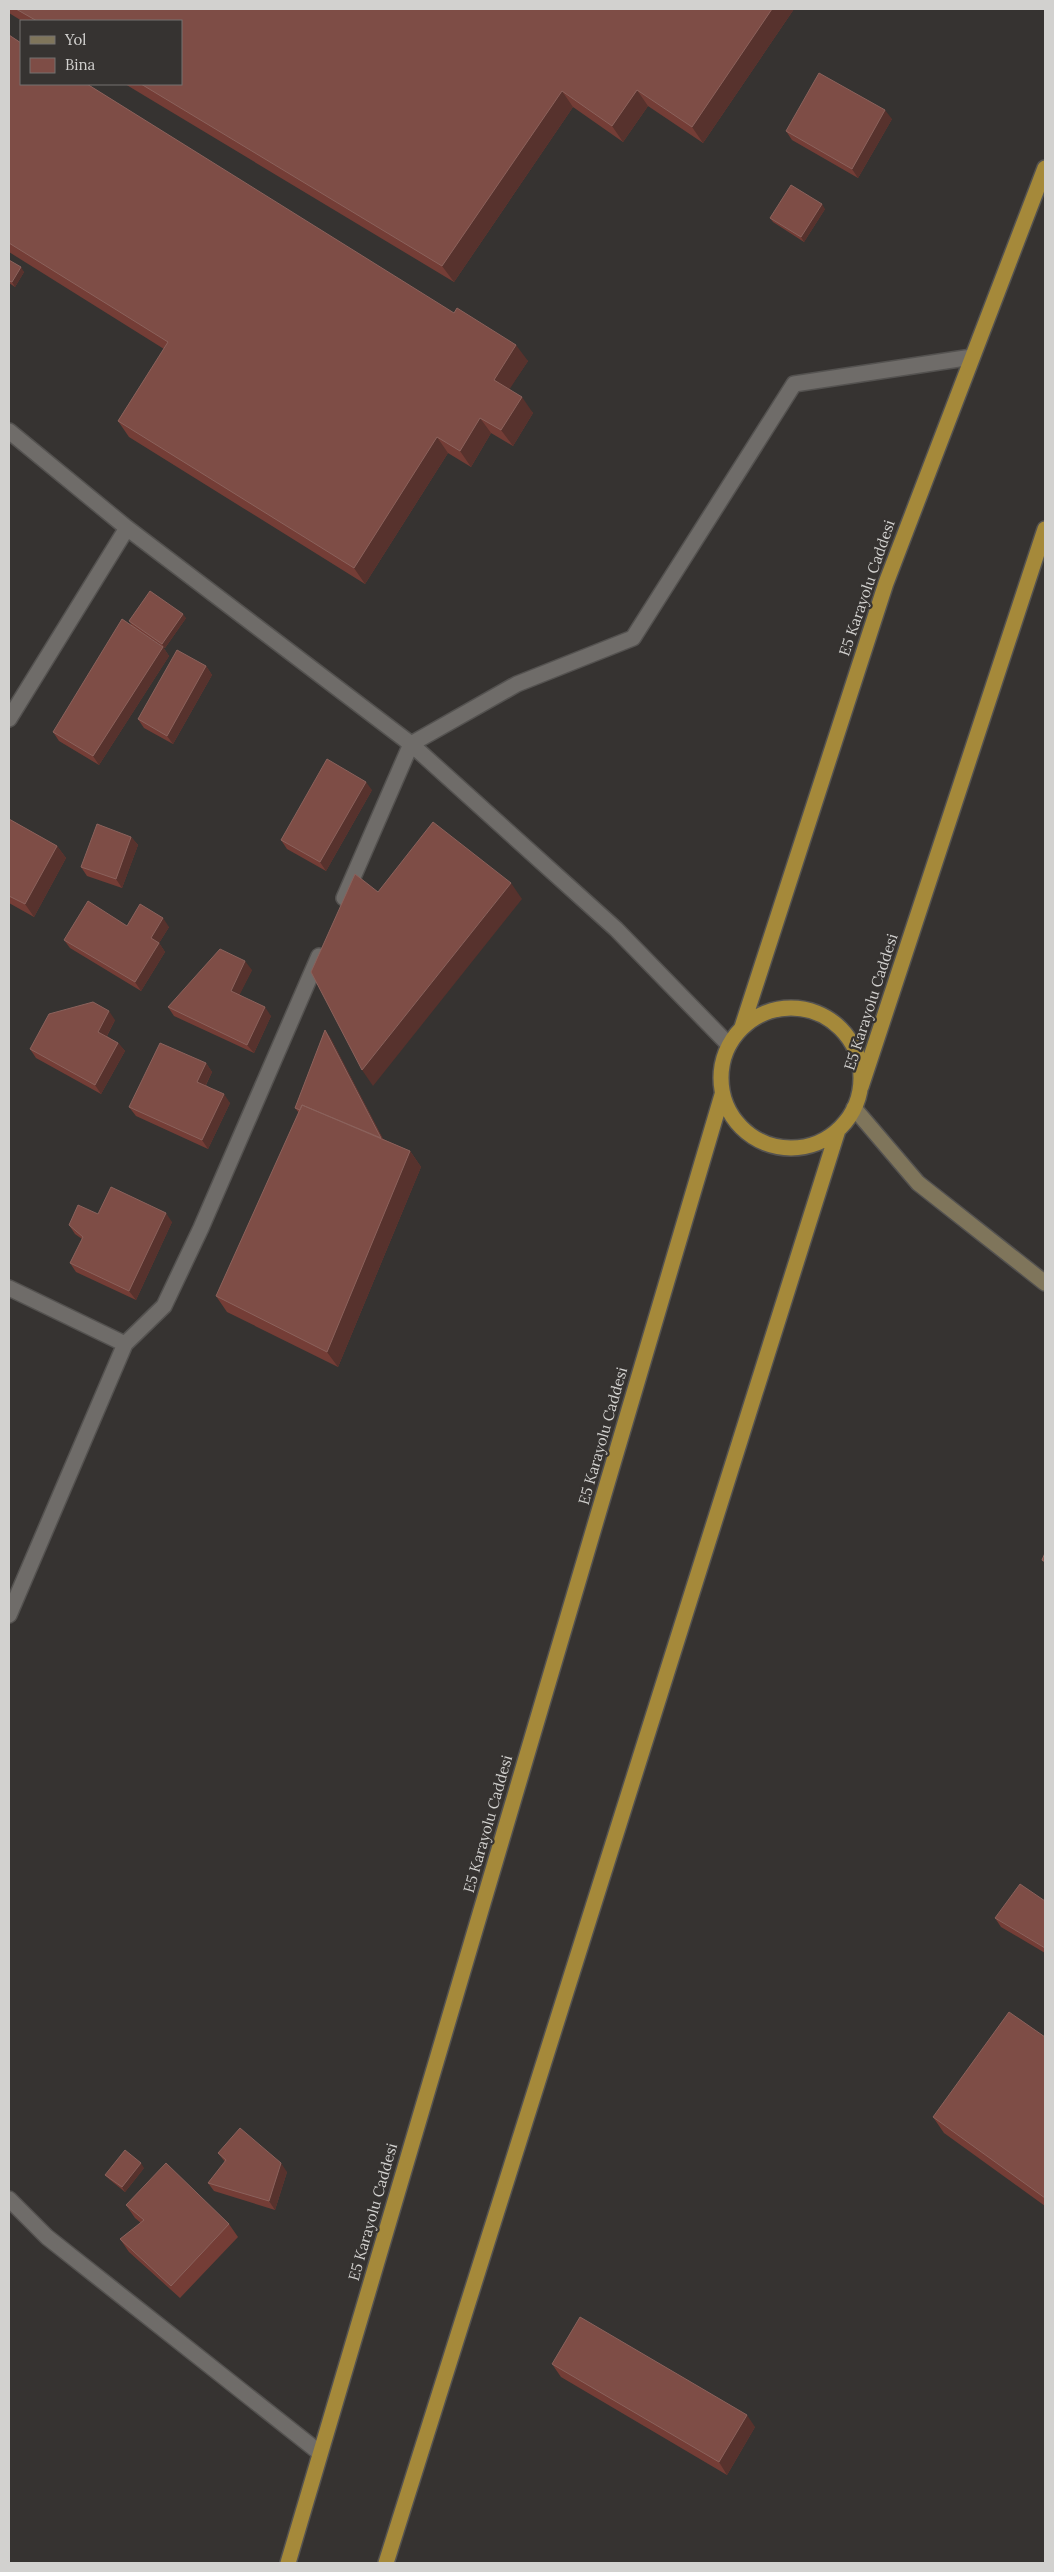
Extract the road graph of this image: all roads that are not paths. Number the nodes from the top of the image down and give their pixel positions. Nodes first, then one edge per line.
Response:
1 (1045, 168) edge
2 (972, 357) junction
3 (9, 431) edge
4 (1045, 529) edge
5 (129, 530) junction
6 (9, 719) edge
7 (411, 744) junction
8 (340, 909) edge
9 (324, 945) edge
10 (742, 1027) junction
11 (728, 1045) junction
12 (861, 1087) junction
13 (722, 1095) junction
14 (854, 1108) junction
15 (838, 1130) junction
16 (1045, 1283) edge
17 (9, 1288) edge
18 (125, 1344) junction
19 (9, 1615) edge
20 (9, 2199) edge
21 (320, 2453) junction
22 (288, 2563) edge
23 (386, 2563) edge

1 - 2 highway, E5 Karayolu Caddesi
2 - 7 street
2 - 10 highway, E5 Karayolu Caddesi
3 - 5 street
4 - 12 highway, E5 Karayolu Caddesi
5 - 6 street
5 - 7 street
7 - 8 street
7 - 11 street
9 - 18 street
10 - 11 highway, E5 Karayolu Caddesi
10 - 12 highway, E5 Karayolu Caddesi
11 - 13 highway, E5 Karayolu Caddesi
12 - 14 highway, E5 Karayolu Caddesi
13 - 15 highway, E5 Karayolu Caddesi
13 - 21 highway, E5 Karayolu Caddesi
14 - 15 highway, E5 Karayolu Caddesi
14 - 16 street
15 - 23 highway, E5 Karayolu Caddesi
17 - 18 street
18 - 19 street
20 - 21 street
21 - 22 highway, E5 Karayolu Caddesi

